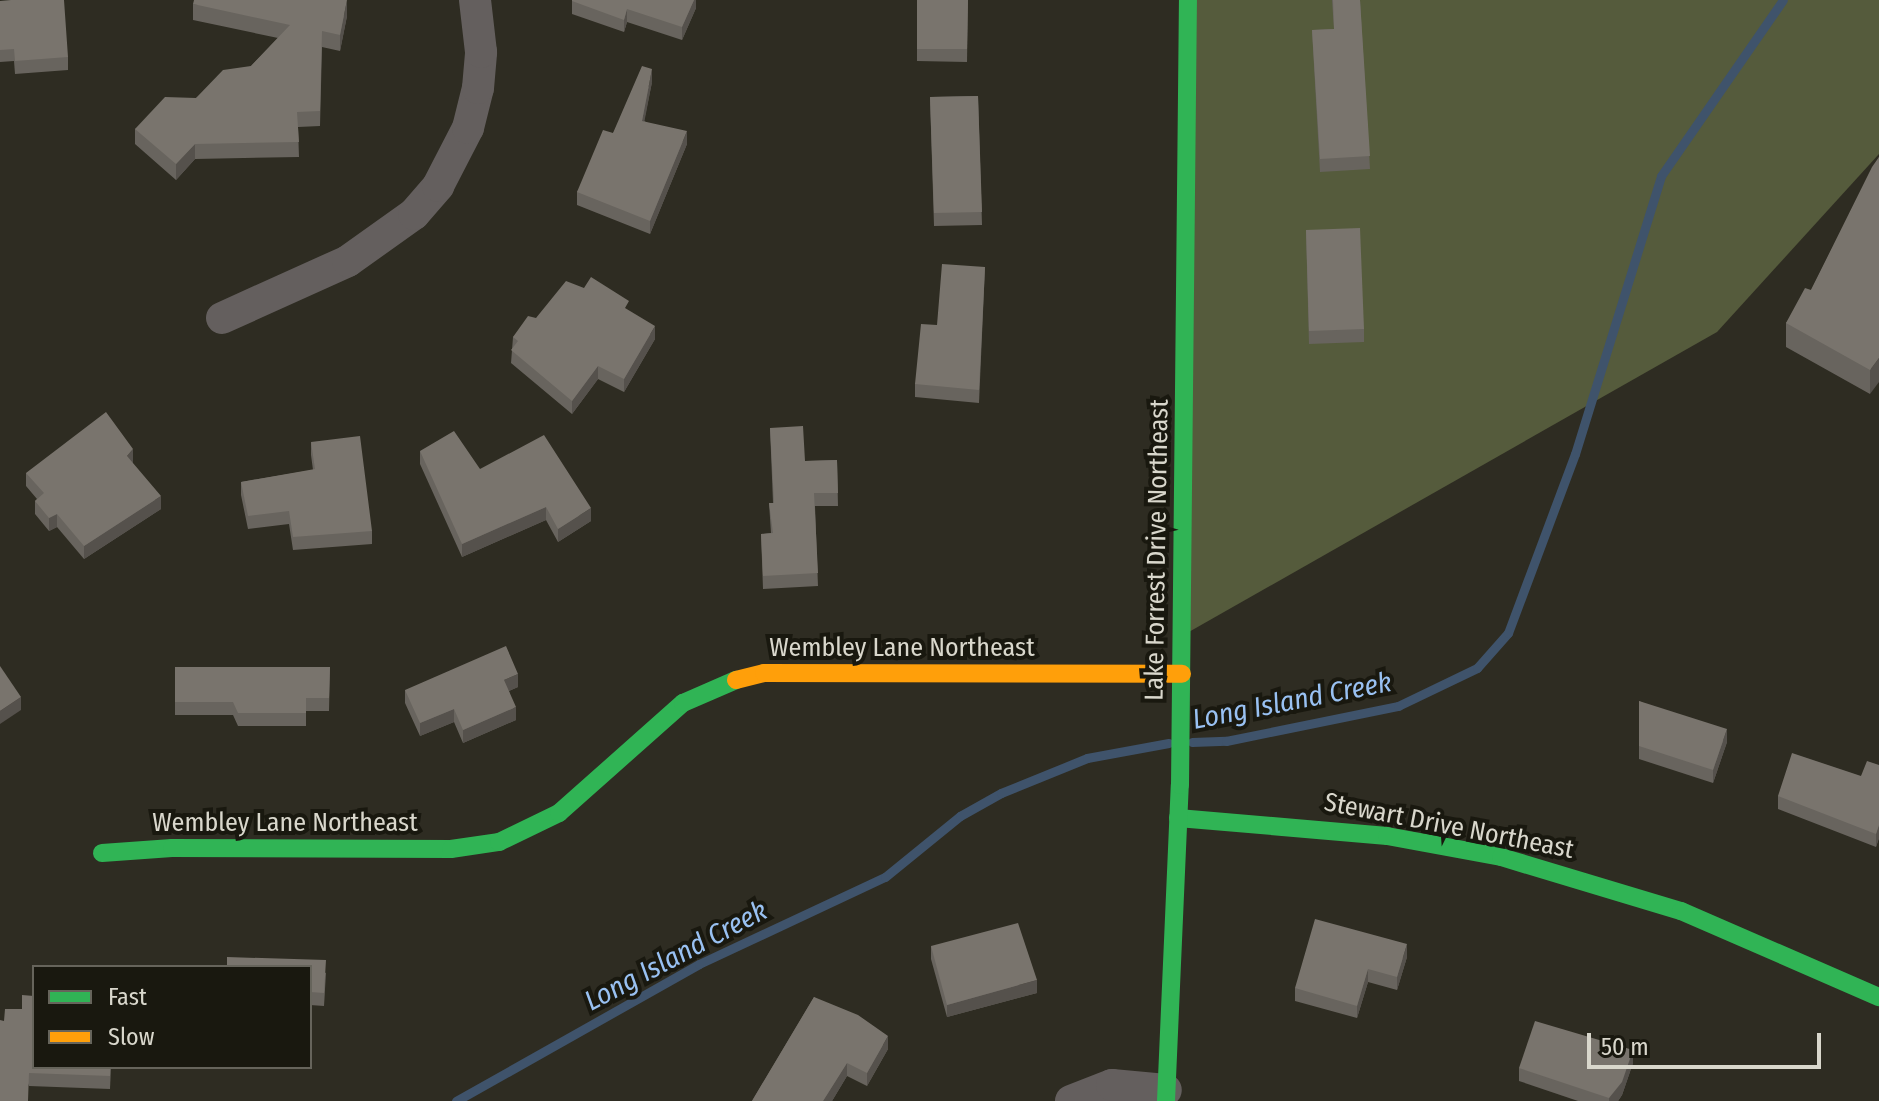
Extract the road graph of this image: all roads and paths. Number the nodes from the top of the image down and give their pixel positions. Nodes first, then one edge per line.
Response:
1 (475, 0) edge
2 (1188, 0) edge
3 (222, 318) dead end
4 (1182, 674) junction
5 (1178, 818) junction
6 (102, 853) dead end
7 (1879, 997) edge
8 (1166, 1096) edge
9 (1071, 1101) edge

1 - 3 street
2 - 4 street, Lake Forrest Drive Northeast
4 - 5 street, Lake Forrest Drive Northeast
4 - 6 street, Wembley Lane Northeast
5 - 7 street, Stewart Drive Northeast
5 - 8 street, Lake Forrest Drive Northeast
8 - 9 street

